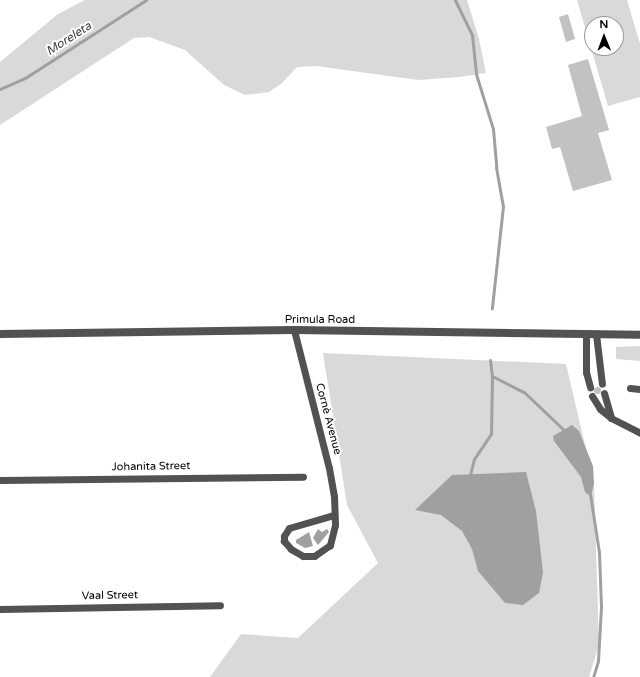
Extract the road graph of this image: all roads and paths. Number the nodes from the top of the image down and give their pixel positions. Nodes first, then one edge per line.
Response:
1 (294, 330) junction
2 (0, 334) edge
3 (586, 334) junction
4 (596, 334) junction
5 (640, 335) edge
6 (602, 384) dead end
7 (590, 387) dead end
8 (630, 388) dead end
9 (640, 389) edge
10 (604, 393) dead end
11 (592, 396) dead end
12 (611, 418) junction
13 (640, 433) edge
14 (303, 477) dead end
15 (0, 480) edge
16 (334, 515) junction
17 (220, 605) dead end
18 (0, 609) edge

1 - 2 street, Primula Road
1 - 3 street, Primula Road
1 - 16 street, Cornè Avenue
3 - 4 street, Primula Road
3 - 7 street
4 - 5 street, Primula Road
4 - 6 street
8 - 9 street
10 - 12 street
11 - 12 street
12 - 13 street
14 - 15 street, Johanita Street
16 - 16 street, Cornè Avenue
17 - 18 street, Vaal Street

